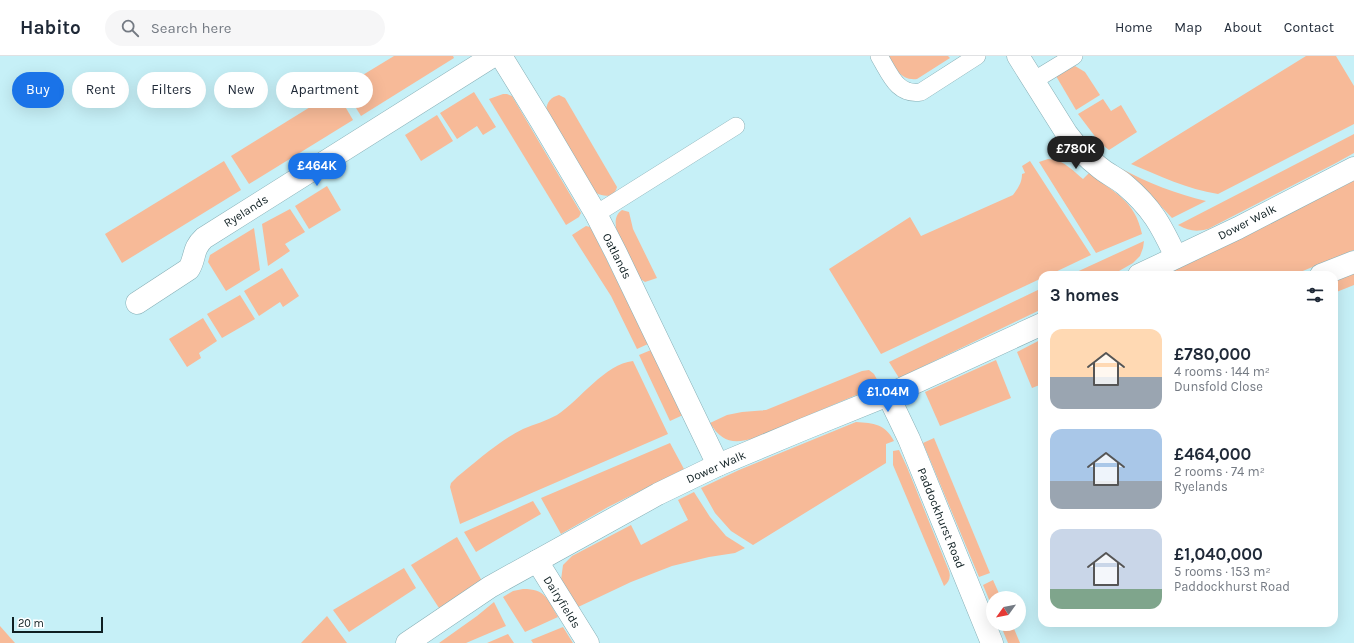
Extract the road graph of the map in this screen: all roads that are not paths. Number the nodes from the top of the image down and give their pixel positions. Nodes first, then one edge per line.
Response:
1 (493, 56) edge
2 (501, 56) edge
3 (879, 56) edge
4 (977, 56) edge
5 (1018, 56) edge
6 (1074, 56) edge
7 (1033, 81) junction
8 (736, 126) dead end
9 (1354, 168) edge
10 (596, 214) junction
11 (1176, 257) junction
12 (1354, 262) edge
13 (1147, 271) edge
14 (1331, 271) edge
15 (137, 303) dead end
16 (1038, 326) edge
17 (888, 395) junction
18 (718, 465) junction
19 (536, 560) junction
20 (407, 643) edge
21 (588, 643) edge
22 (992, 643) edge

1 - 15 street, Ryelands
2 - 10 street, Oatlands
3 - 4 lane
5 - 7 street
6 - 7 lane
7 - 11 street
8 - 10 lane
9 - 11 street, Dower Walk
10 - 18 street, Oatlands
11 - 13 street, Dower Walk
12 - 14 street
16 - 17 street, Dower Walk
17 - 18 street, Dower Walk
17 - 22 street, Paddockhurst Road
18 - 19 street, Dower Walk
19 - 20 street, Dower Walk
19 - 21 street, Dairyfields

